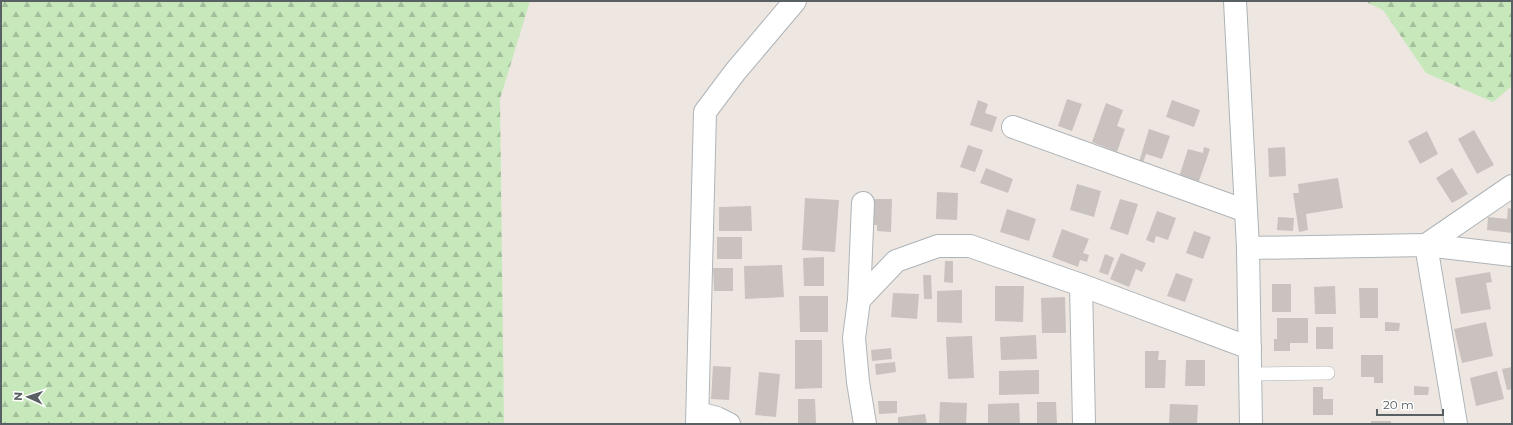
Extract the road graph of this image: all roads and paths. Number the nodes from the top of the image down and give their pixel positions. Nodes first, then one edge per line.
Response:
1 (795, 1) edge
2 (1235, 1) edge
3 (1013, 127) dead end
4 (1512, 186) edge
5 (863, 203) dead end
6 (1246, 211) junction
7 (1426, 245) junction
8 (1248, 248) junction
9 (1512, 255) edge
10 (1081, 285) junction
11 (859, 300) junction
12 (1250, 348) junction
13 (1328, 373) dead end
14 (1250, 374) junction
15 (698, 418) edge
16 (729, 424) edge
17 (865, 424) edge
18 (1084, 424) edge
19 (1251, 424) edge
20 (1456, 424) edge

1 - 15 street
2 - 6 street
3 - 6 street
4 - 7 street
5 - 11 street
6 - 8 street
7 - 8 street
7 - 9 street
7 - 20 street
8 - 12 street
10 - 11 street
10 - 12 street
10 - 18 street
11 - 17 street
12 - 14 street
13 - 14 lane
14 - 19 street
15 - 16 street

